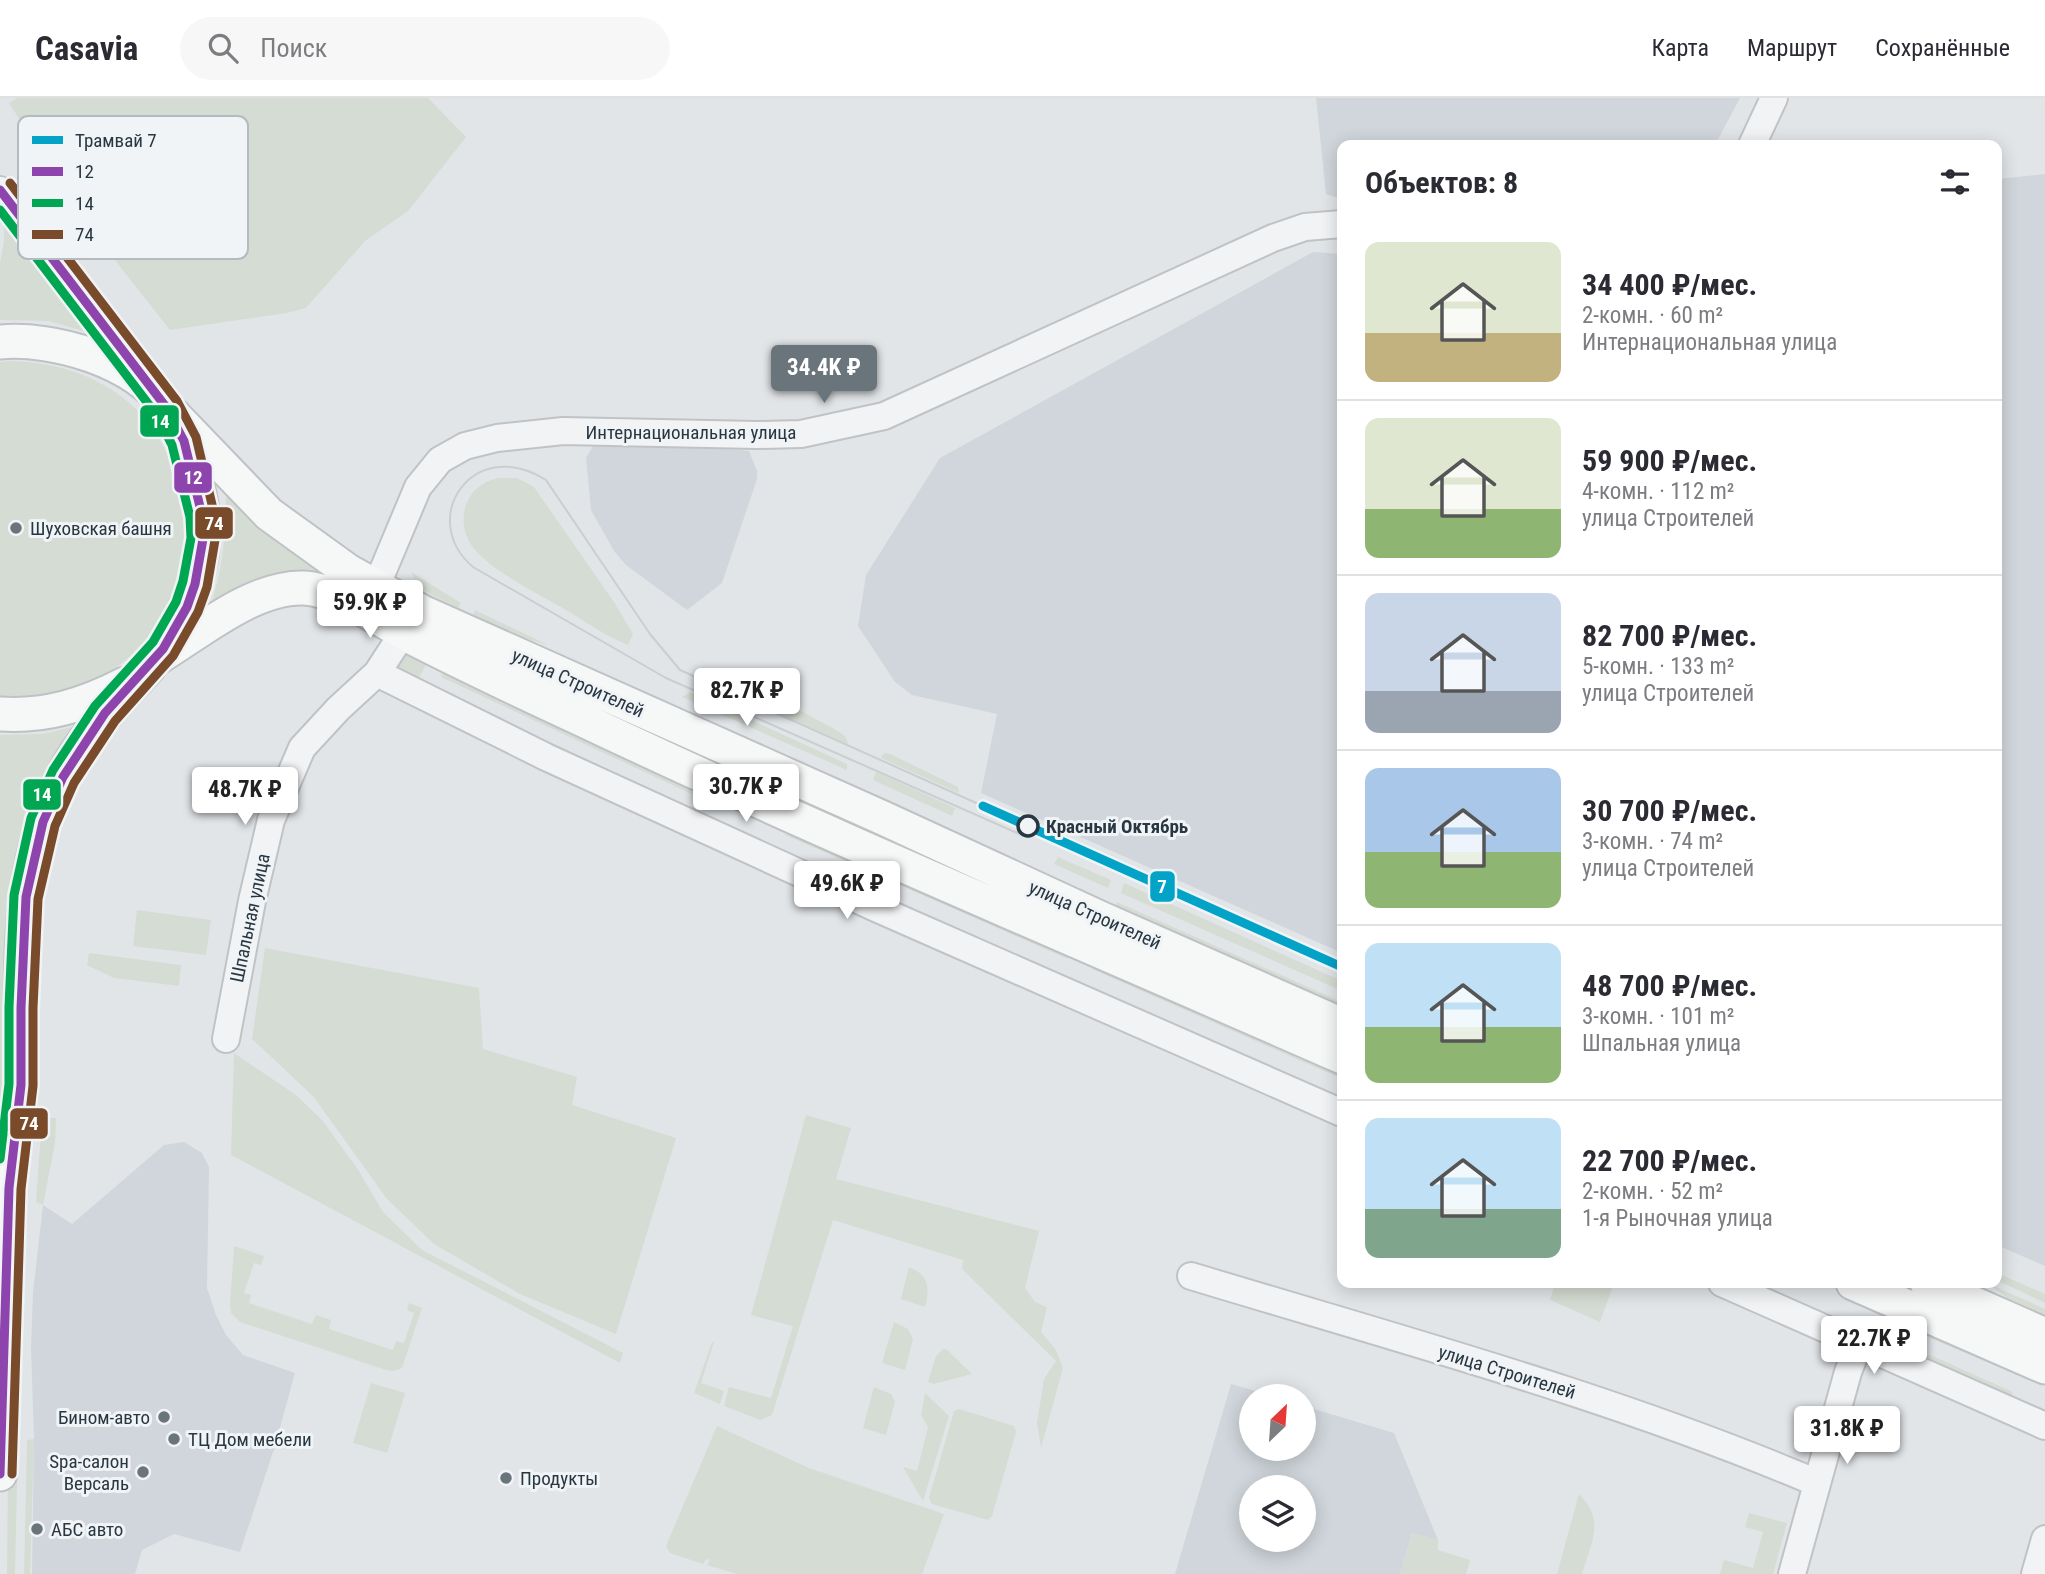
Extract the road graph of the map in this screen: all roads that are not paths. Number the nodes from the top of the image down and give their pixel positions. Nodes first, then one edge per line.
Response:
1 (1774, 98) edge
2 (1754, 140) edge
3 (0, 190) edge
4 (18, 214) edge
5 (1337, 224) edge
6 (53, 259) edge
7 (0, 342) edge
8 (163, 403) junction
9 (376, 587) junction
10 (403, 633) junction
11 (153, 662) junction
12 (377, 673) junction
13 (0, 714) edge
14 (1337, 1023) edge
15 (226, 1039) dead end
16 (1337, 1055) edge
17 (1337, 1111) edge
18 (1191, 1276) dead end
19 (1733, 1288) edge
20 (1864, 1288) edge
21 (1938, 1288) edge
22 (2045, 1335) edge
23 (1859, 1344) junction
24 (2045, 1367) edge
25 (2045, 1426) edge
26 (0, 1474) edge
27 (1817, 1483) junction
28 (2045, 1539) edge
29 (1792, 1574) edge
30 (2035, 1574) edge

1 - 2 street
3 - 4 street
5 - 9 street, Интернациональная улица
6 - 8 street
7 - 8 main road, улица Строителей
8 - 9 main road, улица Строителей
8 - 11 main road
9 - 14 main road, улица Строителей
10 - 11 main road, улица Строителей
10 - 12 street, Шпальная улица
10 - 16 main road, улица Строителей
11 - 13 main road
11 - 26 main road
12 - 15 street, Шпальная улица
12 - 17 street
18 - 27 street, улица Строителей
19 - 23 street
20 - 24 main road
21 - 22 main road
23 - 25 street
23 - 27 street
27 - 29 street
28 - 30 street

